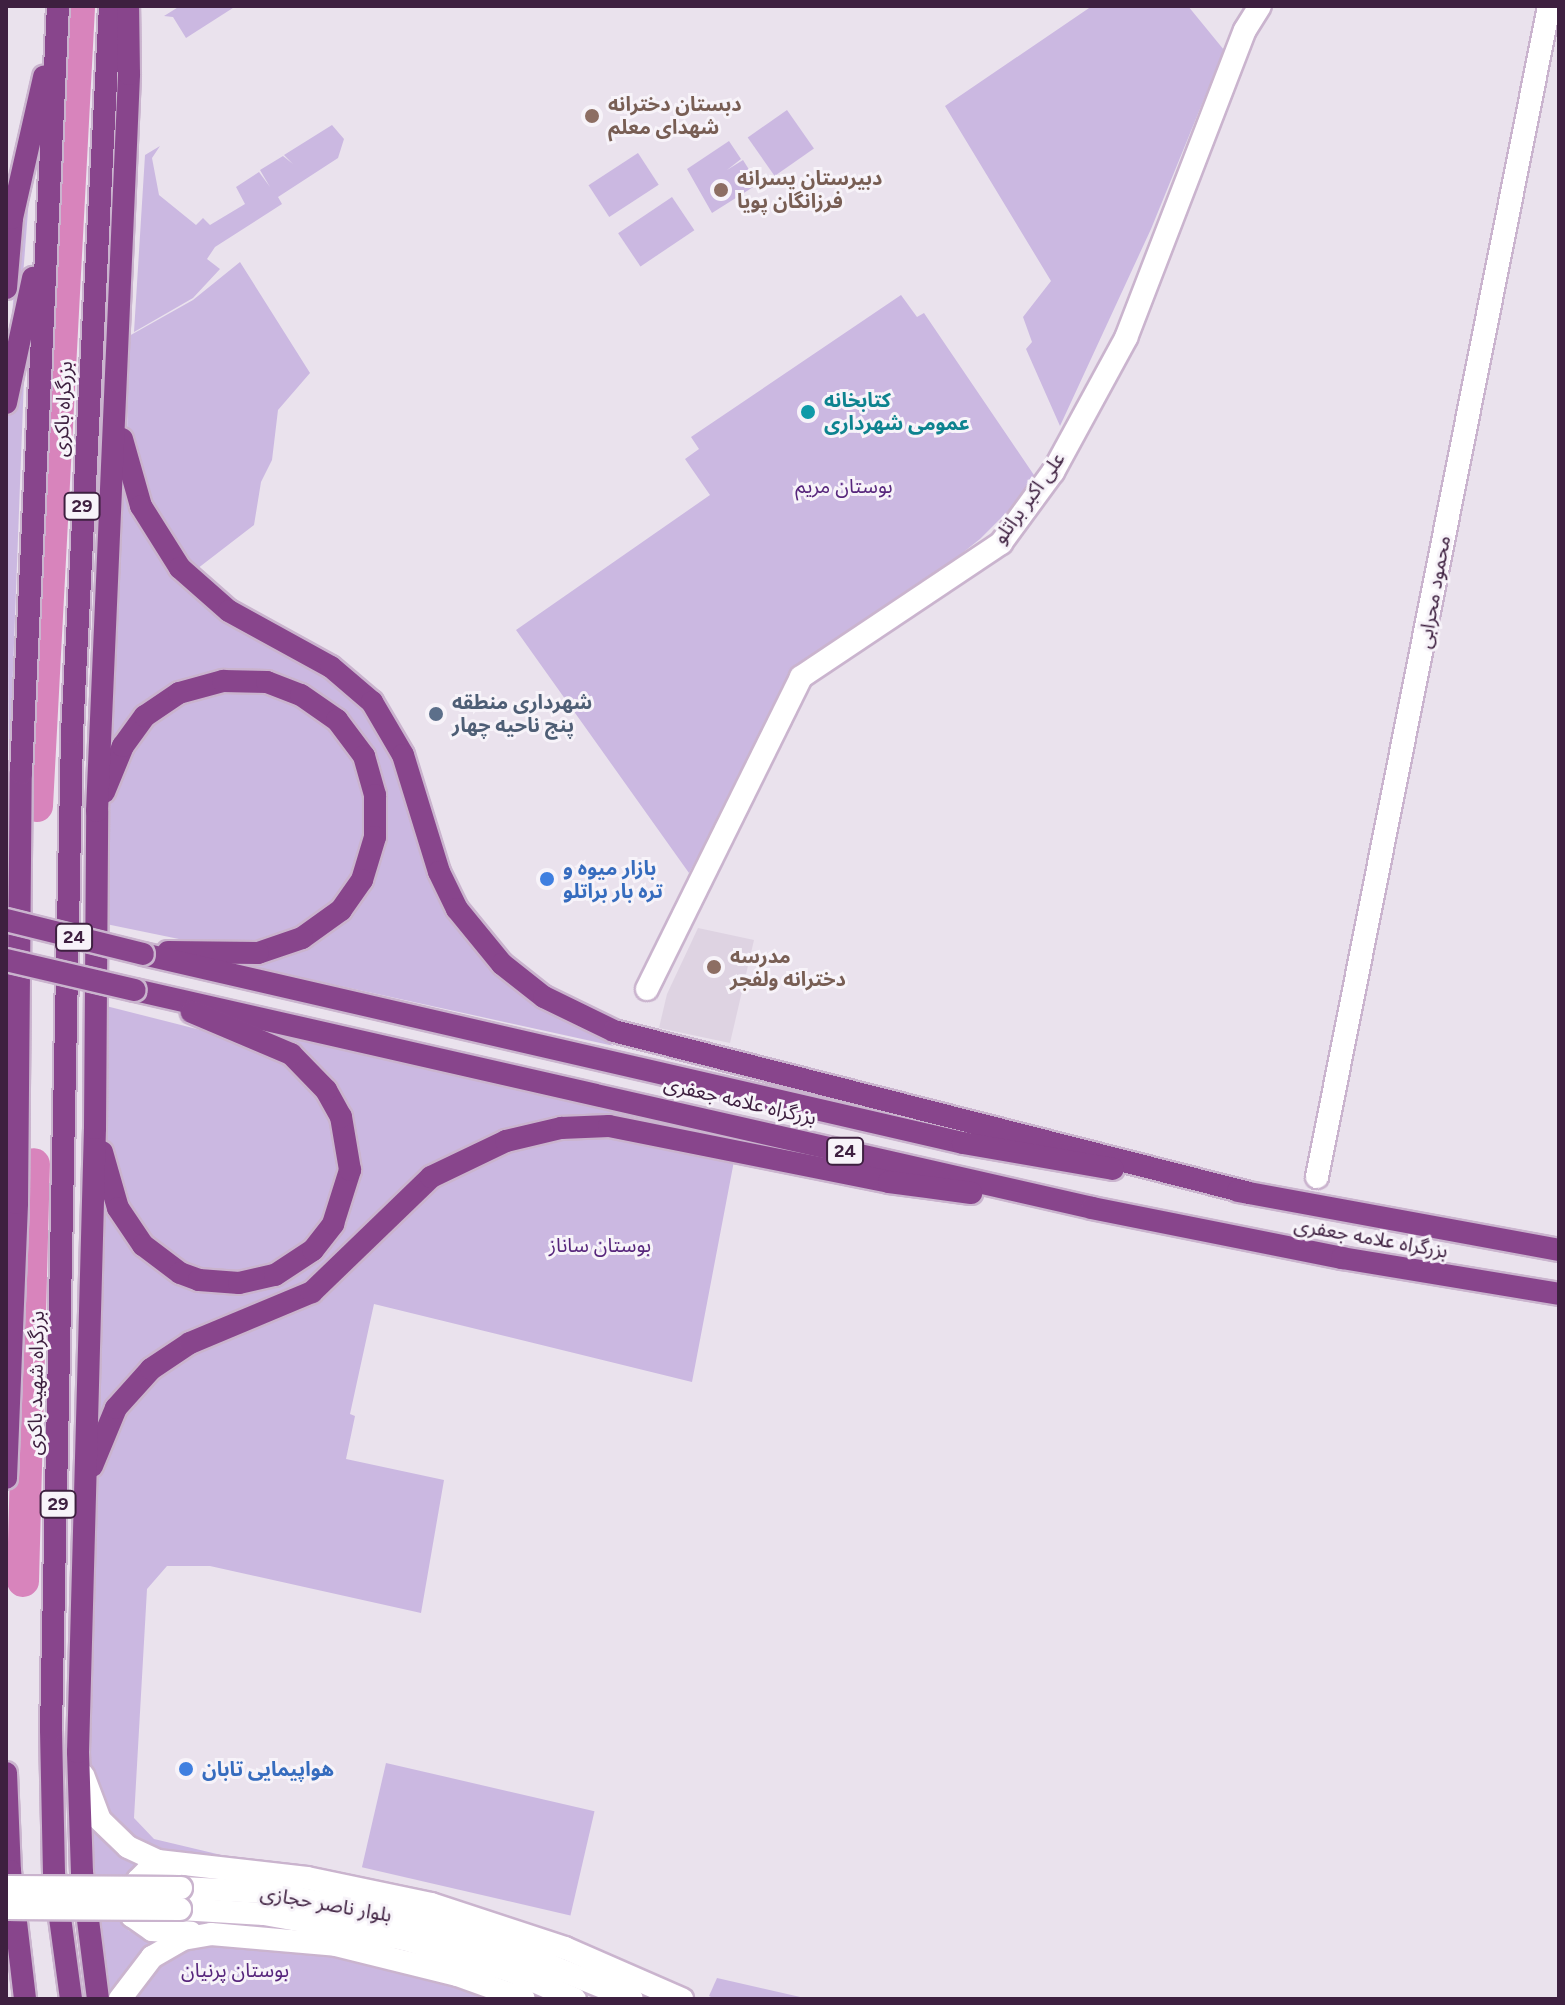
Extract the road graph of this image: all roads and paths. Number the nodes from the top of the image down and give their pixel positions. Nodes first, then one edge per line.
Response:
1 (110, 6) edge
2 (128, 6) edge
3 (1260, 6) edge
4 (1549, 6) edge
5 (58, 10) edge
6 (50, 182) junction
7 (6, 288) edge
8 (6, 403) edge
9 (116, 407) junction
10 (6, 791) edge
11 (97, 811) junction
12 (19, 863) junction
13 (6, 920) edge
14 (143, 954) junction
15 (6, 960) edge
16 (647, 989) dead end
17 (135, 990) junction
18 (18, 995) joint
19 (68, 1007) joint
20 (95, 1128) junction
21 (6, 1160) edge
22 (1317, 1177) dead end
23 (1249, 1193) junction
24 (17, 1203) junction
25 (1092, 1208) junction
26 (1558, 1250) edge
27 (1559, 1294) edge
28 (6, 1478) edge
29 (85, 1486) junction
30 (78, 1752) junction
31 (6, 1773) edge
32 (6, 1887) edge
33 (180, 1888) junction
34 (6, 1908) edge
35 (211, 1934) junction
36 (25, 1999) edge
37 (71, 1999) edge
38 (98, 1999) edge
39 (120, 1999) edge
40 (524, 1999) edge
41 (575, 1999) edge
42 (632, 1999) edge
43 (682, 1999) edge

1 - 19 highway, بزرگراه باکری / 29
2 - 9 highway
3 - 16 main road, علی اکبر براتلو
4 - 22 main road, محمود محرابی
5 - 6 highway, بزرگراه باکری / 29
5 - 7 highway
6 - 8 highway
6 - 12 highway, بزرگراه باکری / 29
9 - 11 highway
9 - 23 highway
10 - 12 highway
11 - 14 highway
11 - 20 highway
12 - 18 highway, بزرگراه باکری / 29
13 - 14 highway, بزرگراه علامه جعفری / 24, bridge
14 - 23 highway, بزرگراه علامه جعفری / 24
15 - 17 highway, بزرگراه علامه جعفری / 24, bridge
17 - 20 highway
17 - 25 highway, بزرگراه علامه جعفری / 24
18 - 24 highway, بزرگراه شهید باکری / 29
19 - 37 highway, بزرگراه شهید باکری / 29
20 - 29 highway
21 - 24 highway
23 - 26 highway, بزرگراه علامه جعفری / 24
24 - 28 highway, بزرگراه شهید باکری / 29
25 - 27 highway, بزرگراه علامه جعفری / 24
25 - 29 highway
29 - 30 highway
30 - 33 main road
30 - 38 highway
31 - 36 highway
32 - 33 main road, بلوار ناصر حجازی, bridge
33 - 34 main road, بلوار ناصر حجازی, bridge
33 - 35 main road
33 - 41 main road, بلوار ناصر حجازی
33 - 42 main road, بلوار ناصر حجازی
33 - 43 main road
35 - 39 main road
35 - 40 main road

